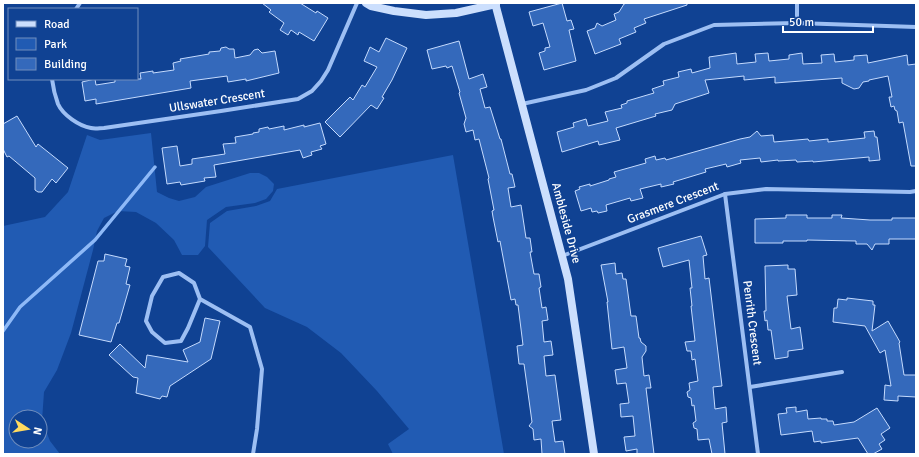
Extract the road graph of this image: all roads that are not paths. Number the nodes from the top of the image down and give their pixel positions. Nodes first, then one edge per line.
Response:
1 (357, 3) edge
2 (366, 3) edge
3 (797, 3) edge
4 (495, 4) edge
5 (797, 23) junction
6 (916, 27) edge
7 (52, 80) edge
8 (522, 104) junction
9 (916, 191) edge
10 (725, 194) junction
11 (562, 256) junction
12 (200, 299) junction
13 (842, 372) dead end
14 (750, 386) junction
15 (253, 454) edge
16 (594, 454) edge
17 (758, 454) edge

1 - 7 street, Ullswater Crescent
2 - 4 street
3 - 5 street
4 - 8 street, Ambleside Drive
5 - 6 street
5 - 8 street
8 - 11 street, Ambleside Drive
9 - 10 street, Grasmere Crescent
10 - 11 street, Grasmere Crescent
10 - 14 street, Penrith Crescent
11 - 16 street, Ambleside Drive
12 - 12 street
12 - 15 street
13 - 14 street
14 - 17 street, Penrith Crescent

